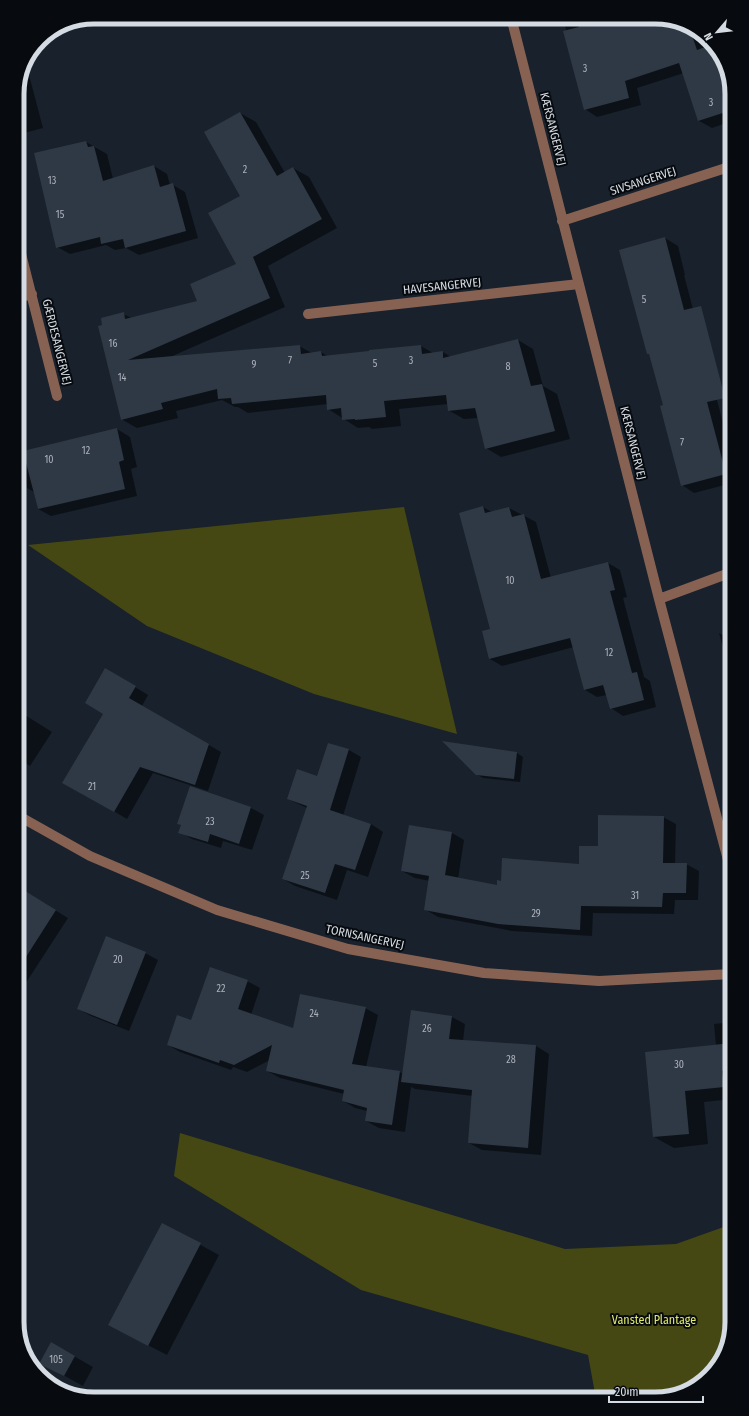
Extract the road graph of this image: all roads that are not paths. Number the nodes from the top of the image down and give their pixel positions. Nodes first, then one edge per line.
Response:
1 (513, 24) edge
2 (725, 168) edge
3 (562, 221) junction
4 (24, 264) edge
5 (578, 284) junction
6 (32, 294) junction
7 (24, 296) edge
8 (308, 314) dead end
9 (56, 396) dead end
10 (725, 575) edge
11 (659, 599) junction
12 (24, 819) edge
13 (725, 849) edge
14 (725, 974) edge

1 - 3 street, KÆRSANGERVEJ
2 - 3 street, SIVSANGERVEJ
3 - 5 street, KÆRSANGERVEJ
4 - 6 street, GÆRDESANGERVEJ
5 - 8 street, HAVESANGERVEJ
5 - 11 street, KÆRSANGERVEJ
6 - 7 street, GÆRDESANGERVEJ
6 - 9 street, GÆRDESANGERVEJ
10 - 11 street
11 - 13 street, KÆRSANGERVEJ
12 - 14 street, TORNSANGERVEJ

